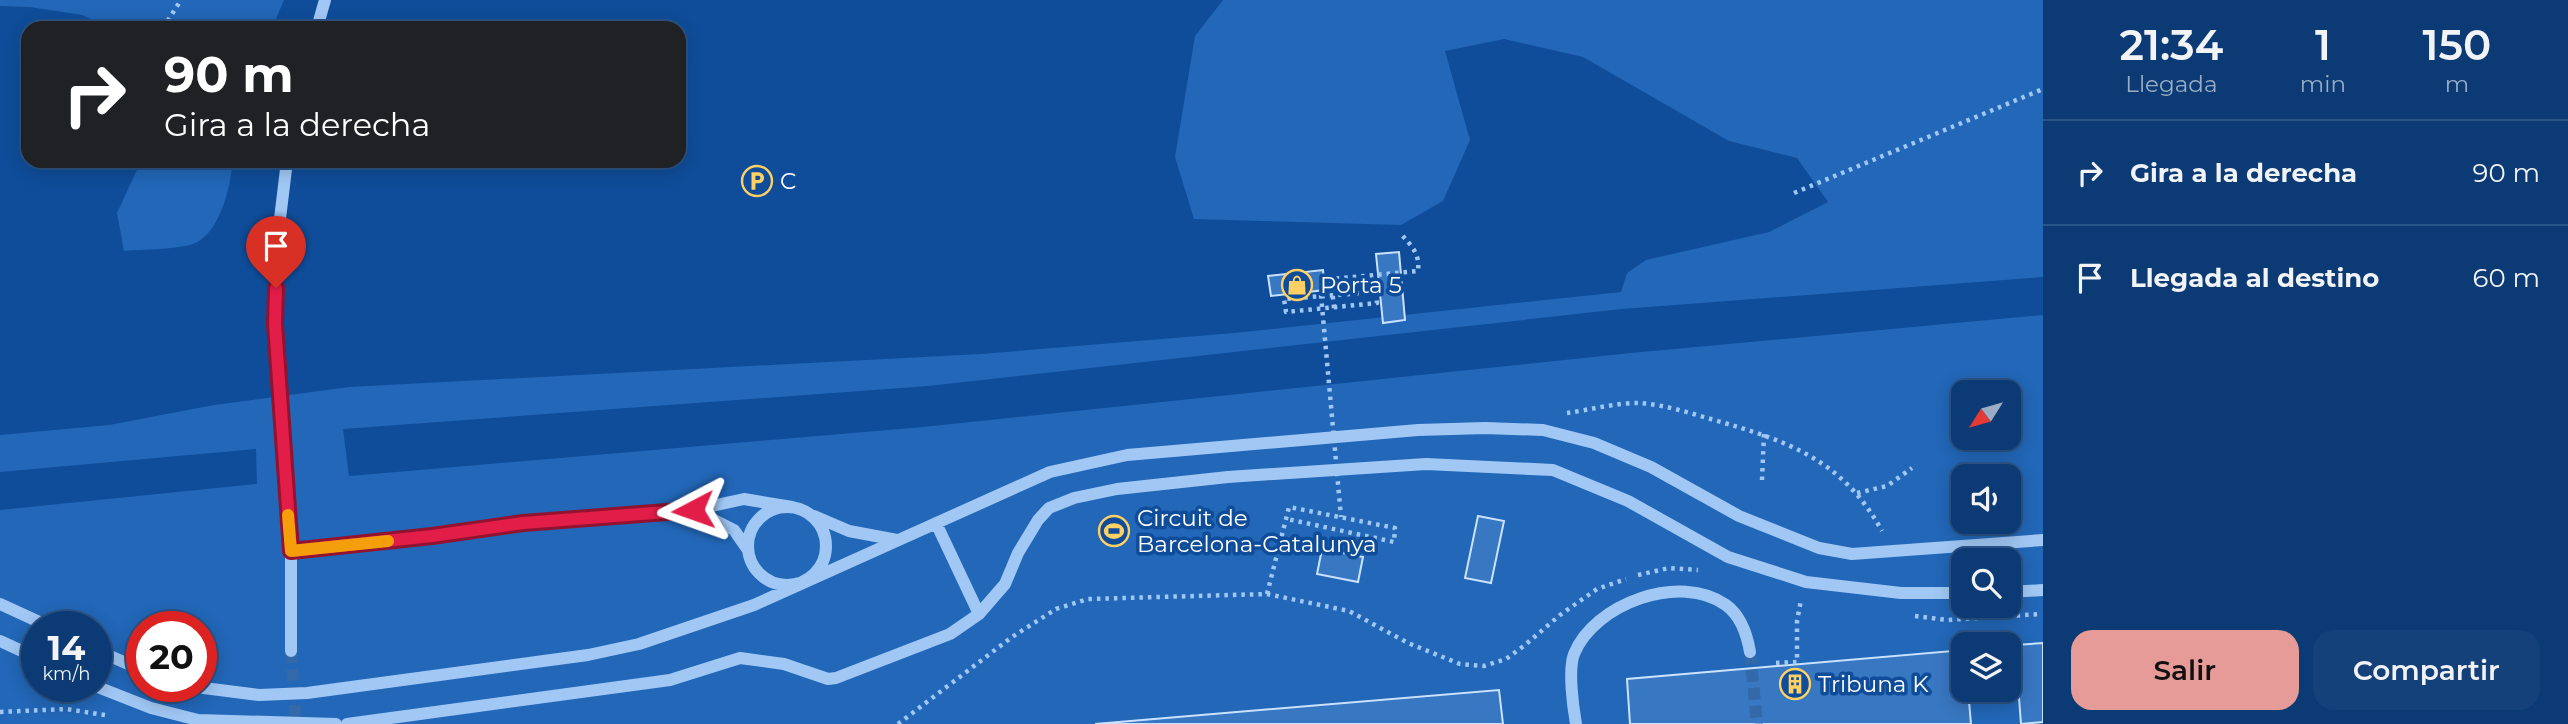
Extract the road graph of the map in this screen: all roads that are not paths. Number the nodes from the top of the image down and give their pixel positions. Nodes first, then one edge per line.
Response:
1 (325, 0) edge
2 (319, 21) edge
3 (286, 168) edge
4 (792, 507) junction
5 (693, 510) junction
6 (810, 515) junction
7 (936, 523) junction
8 (901, 540) junction
9 (2043, 540) edge
10 (748, 550) junction
11 (291, 551) junction
12 (802, 582) junction
13 (2043, 590) edge
14 (2021, 591) edge
15 (1951, 593) edge
16 (0, 604) edge
17 (21, 614) edge
18 (979, 614) junction
19 (0, 641) edge
20 (21, 651) edge
21 (291, 651) tunnel mouth
22 (1750, 652) tunnel mouth
23 (217, 690) edge
24 (112, 693) edge
25 (336, 724) edge
26 (347, 724) edge
27 (1576, 724) edge

1 - 2 street
3 - 11 street
4 - 5 street
4 - 6 street
4 - 10 street
5 - 10 street
5 - 11 street
6 - 8 street
6 - 12 street
7 - 8 street
7 - 9 street
7 - 18 street
8 - 12 street
10 - 12 street
11 - 21 street
12 - 23 street
13 - 14 street
15 - 18 street
16 - 17 street
18 - 26 street
19 - 20 street
22 - 27 street
24 - 25 street

